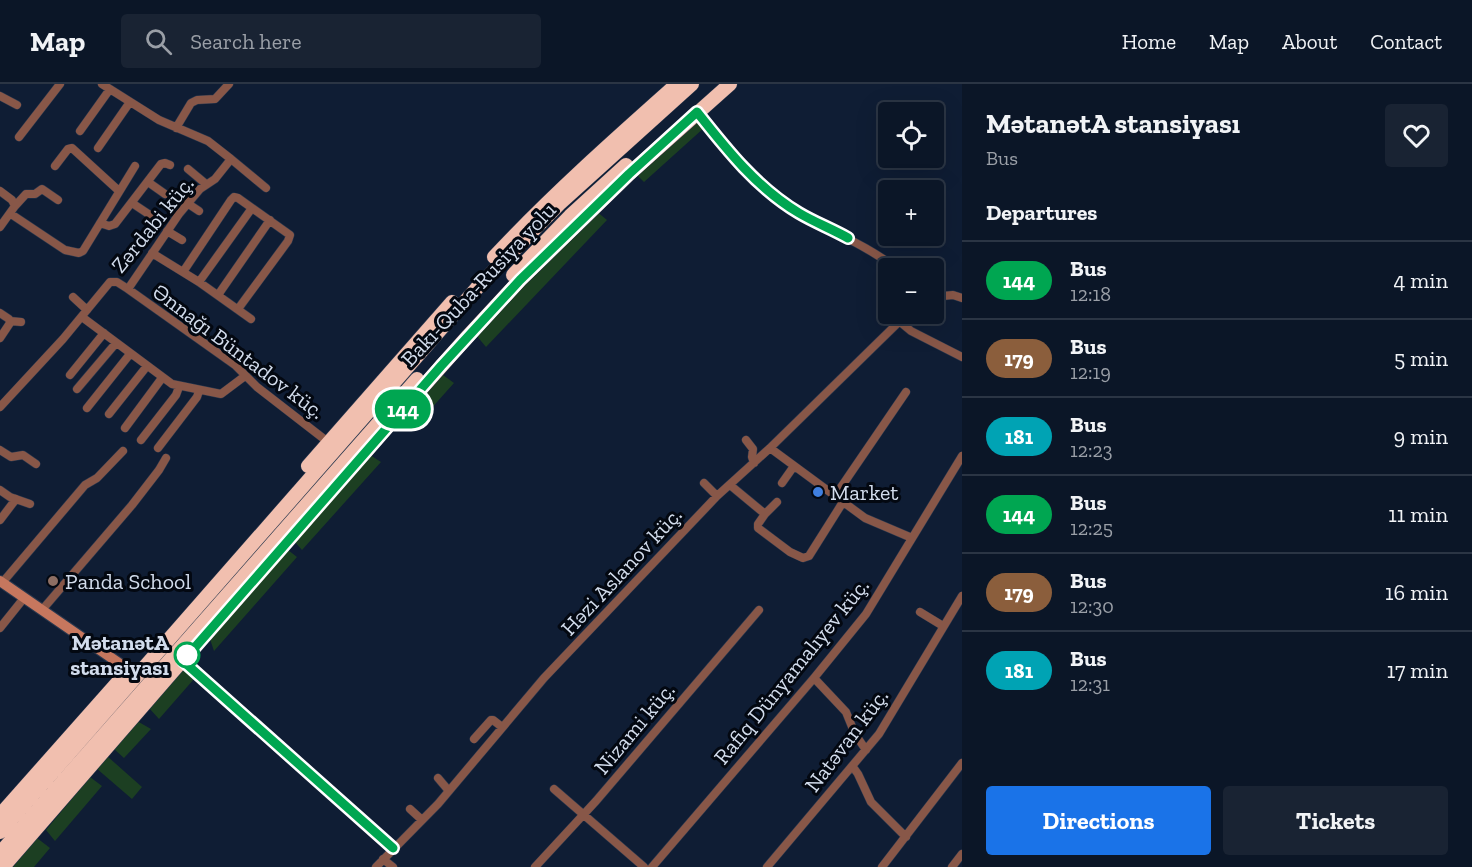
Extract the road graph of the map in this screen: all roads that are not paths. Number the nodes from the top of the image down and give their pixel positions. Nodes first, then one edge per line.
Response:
1 (60, 84) edge
2 (102, 84) edge
3 (229, 84) edge
4 (677, 84) edge
5 (692, 84) edge
6 (717, 84) edge
7 (730, 84) edge
8 (111, 89) junction
9 (0, 96) edge
10 (130, 102) junction
11 (17, 105) dead end
12 (697, 112) junction
13 (176, 128) junction
14 (80, 130) dead end
15 (19, 137) dead end
16 (98, 147) dead end
17 (231, 159) junction
18 (170, 165) dead end
19 (55, 166) dead end
20 (135, 166) dead end
21 (188, 169) dead end
22 (148, 182) junction
23 (206, 184) junction
24 (266, 188) dead end
25 (0, 191) edge
26 (119, 191) junction
27 (165, 194) dead end
28 (58, 200) dead end
29 (132, 203) junction
30 (187, 204) junction
31 (252, 208) junction
32 (13, 210) junction
33 (199, 211) dead end
34 (153, 218) dead end
35 (270, 220) junction
36 (100, 223) junction
37 (0, 227) edge
38 (167, 231) junction
39 (182, 240) dead end
40 (152, 253) junction
41 (880, 258) edge
42 (183, 272) junction
43 (199, 282) junction
44 (128, 290) junction
45 (218, 295) junction
46 (944, 296) edge
47 (73, 297) dead end
48 (962, 298) edge
49 (238, 309) junction
50 (0, 313) edge
51 (84, 313) junction
52 (251, 319) dead end
53 (10, 321) junction
54 (21, 322) dead end
55 (896, 324) edge
56 (903, 324) edge
57 (104, 333) junction
58 (0, 338) edge
59 (116, 343) junction
60 (130, 354) junction
61 (962, 357) edge
62 (147, 366) junction
63 (70, 375) dead end
64 (245, 376) junction
65 (162, 378) junction
66 (179, 387) junction
67 (77, 389) dead end
68 (199, 391) junction
69 (906, 392) dead end
70 (0, 407) edge
71 (87, 408) dead end
72 (109, 414) dead end
73 (125, 428) dead end
74 (141, 440) dead end
75 (746, 440) dead end
76 (328, 442) junction
77 (158, 448) dead end
78 (770, 448) junction
79 (0, 450) edge
80 (123, 451) dead end
81 (962, 456) edge
82 (166, 458) dead end
83 (754, 463) junction
84 (36, 464) dead end
85 (794, 466) junction
86 (704, 483) dead end
87 (782, 483) dead end
88 (730, 485) junction
89 (0, 490) edge
90 (717, 496) junction
91 (835, 496) junction
92 (16, 499) junction
93 (777, 502) dead end
94 (843, 502) junction
95 (30, 504) dead end
96 (765, 514) junction
97 (0, 520) edge
98 (912, 538) junction
99 (1, 582) edge
100 (962, 596) edge
101 (24, 598) junction
102 (42, 610) junction
103 (759, 610) dead end
104 (920, 612) dead end
105 (943, 626) junction
106 (0, 628) edge
107 (183, 661) junction
108 (129, 670) junction
109 (814, 678) junction
110 (502, 727) junction
111 (474, 739) dead end
112 (866, 750) junction
113 (962, 763) edge
114 (853, 767) junction
115 (438, 778) dead end
116 (554, 789) dead end
117 (449, 791) junction
118 (410, 808) dead end
119 (583, 815) junction
120 (0, 816) edge
121 (422, 820) junction
122 (37, 828) junction
123 (0, 831) edge
124 (906, 837) junction
125 (393, 848) junction
126 (962, 854) edge
127 (0, 855) edge
128 (383, 859) junction
129 (3, 867) edge
130 (376, 867) edge
131 (393, 867) edge
132 (535, 867) edge
133 (644, 867) edge
134 (652, 867) edge
135 (767, 867) edge
136 (882, 867) edge
137 (952, 867) edge

1 - 15 street
2 - 8 street
3 - 13 street
4 - 76 highway
5 - 123 highway, Bakı-Quba-Rusiya yolu
6 - 127 highway, Bakı-Quba-Rusiya yolu
7 - 12 highway
8 - 10 street
8 - 14 street
9 - 11 street
10 - 13 street
10 - 16 street
12 - 41 street
12 - 107 highway
13 - 17 street
17 - 23 street, Zərdabi küç.
17 - 24 street
18 - 22 street
19 - 26 street
20 - 26 street
21 - 23 street
22 - 27 street
22 - 29 street
23 - 30 street, Zərdabi küç.
25 - 32 street
26 - 36 street
28 - 32 street
29 - 34 street
29 - 36 street
30 - 33 street
30 - 38 street, Zərdabi küç.
31 - 35 street
31 - 42 street
31 - 43 street
32 - 36 street
32 - 37 street
35 - 45 street
35 - 49 street
38 - 39 street
38 - 40 street, Zərdabi küç.
40 - 42 street
40 - 44 street, Zərdabi küç.
42 - 43 street
43 - 45 street
44 - 51 street, Zərdabi küç.
44 - 64 street, Ənnağı Büntadov küç.
45 - 49 street
46 - 48 street
47 - 51 street
49 - 52 street
50 - 53 street
51 - 57 street
51 - 70 street, Zərdabi küç.
53 - 54 street
53 - 58 street
55 - 78 street, Həzi Aslanov küç.
56 - 61 street
57 - 59 street
57 - 63 street
59 - 60 street
59 - 67 street
60 - 62 street
60 - 71 street
62 - 65 street
62 - 72 street
64 - 68 street
64 - 76 street, Ənnağı Büntadov küç.
65 - 66 street
65 - 73 street
66 - 68 street
66 - 74 street
68 - 77 street
69 - 91 street
75 - 83 street
76 - 108 highway
78 - 83 street, Həzi Aslanov küç.
78 - 85 street
79 - 84 street
80 - 99 street
81 - 98 street, Rafiq Dünyamalıyev küç.
82 - 102 street
83 - 88 street, Həzi Aslanov küç.
85 - 87 street
85 - 91 street
86 - 90 street
88 - 90 street, Həzi Aslanov küç.
88 - 96 street
89 - 92 street
90 - 110 street, Həzi Aslanov küç.
91 - 94 street
92 - 95 street
92 - 97 street
93 - 96 street
94 - 96 street
94 - 98 street
98 - 109 street, Rafiq Dünyamalıyev küç.
99 - 101 street
100 - 105 street, Natəvan küç.
101 - 102 street
101 - 106 street
102 - 108 street
103 - 119 street, Nizami küç.
104 - 105 street
105 - 112 street, Natəvan küç.
107 - 122 highway
107 - 125 street
108 - 120 highway
109 - 112 street
109 - 134 street, Rafiq Dünyamalıyev küç.
110 - 111 street
110 - 117 street, Həzi Aslanov küç.
112 - 114 street, Natəvan küç.
113 - 124 street
114 - 124 street
114 - 135 street, Natəvan küç.
115 - 117 street
116 - 119 street
117 - 121 street, Həzi Aslanov küç.
118 - 121 street
119 - 132 street, Nizami küç.
119 - 133 street
121 - 125 street, Həzi Aslanov küç.
122 - 127 highway
122 - 129 highway
124 - 136 street
125 - 128 street, Həzi Aslanov küç.
126 - 137 street
128 - 130 street, Həzi Aslanov küç.
128 - 131 street

